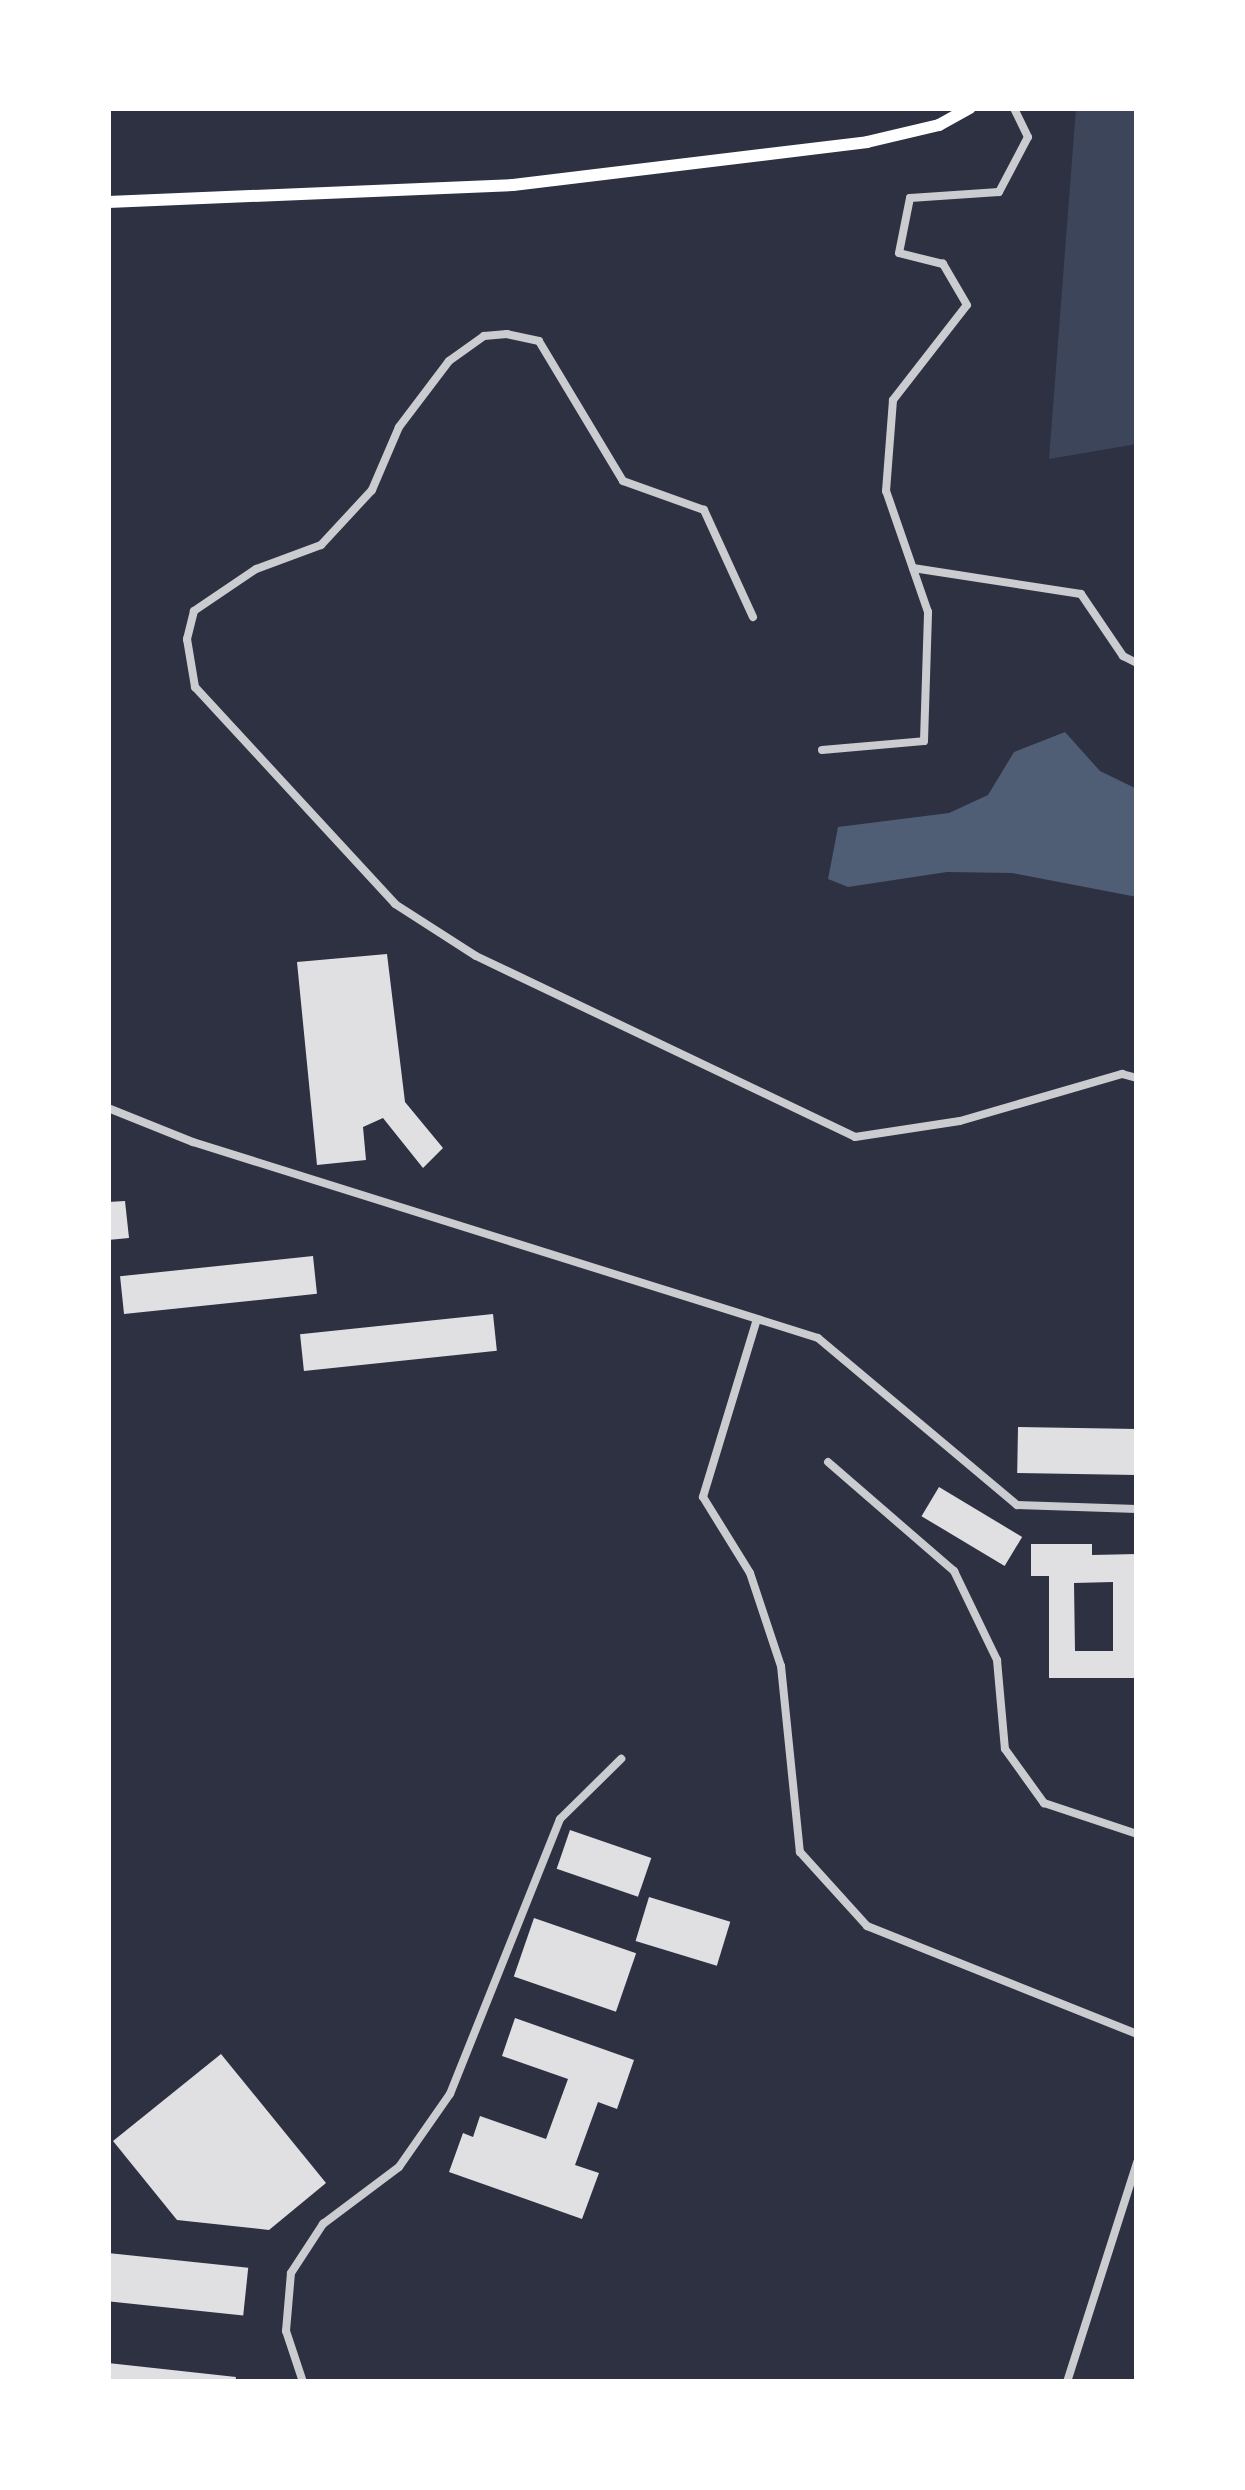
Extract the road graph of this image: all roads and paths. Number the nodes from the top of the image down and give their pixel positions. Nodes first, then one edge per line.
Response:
1 (970, 108) edge
2 (1014, 108) edge
3 (108, 202) edge
4 (913, 568) junction
5 (753, 616) dead end
6 (1137, 663) edge
7 (822, 750) dead end
8 (1137, 1078) edge
9 (108, 1108) edge
10 (758, 1318) junction
11 (828, 1462) dead end
12 (1137, 1510) edge
13 (621, 1759) dead end
14 (1137, 1834) edge
15 (1137, 2034) edge
16 (1137, 2162) edge
17 (303, 2382) edge
18 (1066, 2382) edge

1 - 3 main road
2 - 4 street
4 - 6 street
4 - 7 street
5 - 8 street
9 - 10 street
10 - 12 street
10 - 15 street
11 - 14 street
13 - 17 street
16 - 18 street

